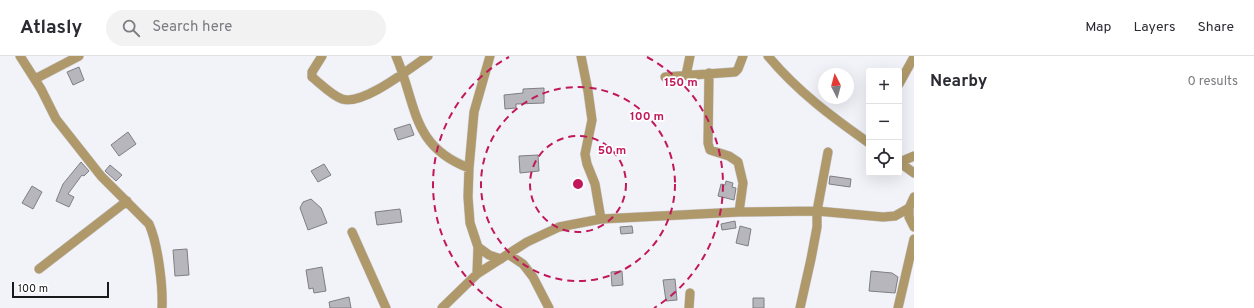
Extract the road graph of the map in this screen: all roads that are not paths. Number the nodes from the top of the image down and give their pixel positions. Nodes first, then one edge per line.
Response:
1 (20, 56) edge
2 (79, 56) edge
3 (322, 56) edge
4 (396, 56) edge
5 (428, 56) edge
6 (490, 56) edge
7 (581, 56) edge
8 (690, 56) edge
9 (743, 56) edge
10 (768, 56) edge
11 (914, 57) edge
12 (403, 72) junction
13 (709, 73) junction
14 (686, 75) junction
15 (665, 77) dead end
16 (35, 79) junction
17 (902, 79) edge
18 (866, 141) edge
19 (828, 152) dead end
20 (914, 156) edge
21 (902, 161) edge
22 (902, 164) edge
23 (469, 168) junction
24 (914, 173) edge
25 (914, 197) edge
26 (127, 201) junction
27 (908, 208) junction
28 (817, 211) junction
29 (739, 212) junction
30 (601, 219) junction
31 (914, 227) edge
32 (352, 232) dead end
33 (914, 240) edge
34 (478, 247) junction
35 (504, 257) junction
36 (39, 269) dead end
37 (477, 274) junction
38 (690, 293) dead end
39 (162, 308) edge
40 (386, 308) edge
41 (442, 308) edge
42 (548, 308) edge
43 (689, 308) edge
44 (800, 308) edge
45 (898, 308) edge

1 - 16 street
2 - 16 street
3 - 12 street
4 - 12 street
5 - 12 street
6 - 23 street
7 - 30 street
8 - 14 street
9 - 13 street
10 - 18 street
11 - 17 street
12 - 23 street
13 - 14 street
13 - 29 street
14 - 15 street
16 - 26 street
19 - 28 street
20 - 21 street
22 - 24 street
23 - 34 street
25 - 27 street
26 - 36 street
26 - 39 street
27 - 28 street
27 - 31 street
28 - 29 street
28 - 44 street
29 - 30 street
30 - 35 street
32 - 40 street
33 - 45 street
34 - 35 street
34 - 37 street
35 - 37 street
35 - 42 street
37 - 41 street
38 - 43 street

